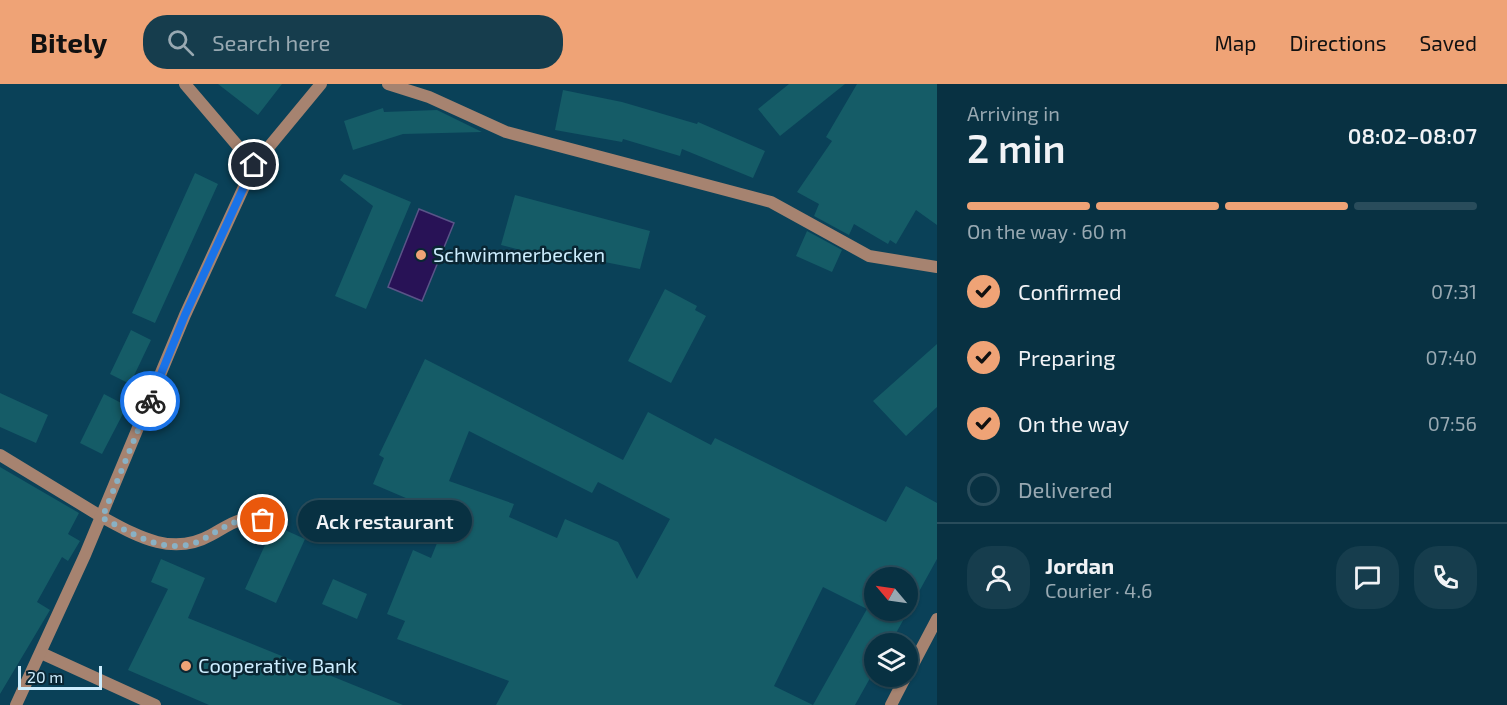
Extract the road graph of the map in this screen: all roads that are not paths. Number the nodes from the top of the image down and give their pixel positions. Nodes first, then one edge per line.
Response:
1 (185, 84) edge
2 (321, 84) edge
3 (388, 84) edge
4 (254, 165) junction
5 (937, 267) edge
6 (0, 455) edge
7 (102, 518) junction
8 (263, 520) dead end
9 (937, 619) edge
10 (41, 653) junction
11 (918, 654) edge
12 (901, 687) edge
13 (16, 705) edge
14 (155, 705) edge
15 (891, 705) edge

1 - 4 street
2 - 4 street
3 - 5 street
4 - 7 street
6 - 7 street
7 - 8 street
7 - 10 street
9 - 11 street
10 - 13 street
10 - 14 street
12 - 15 street

